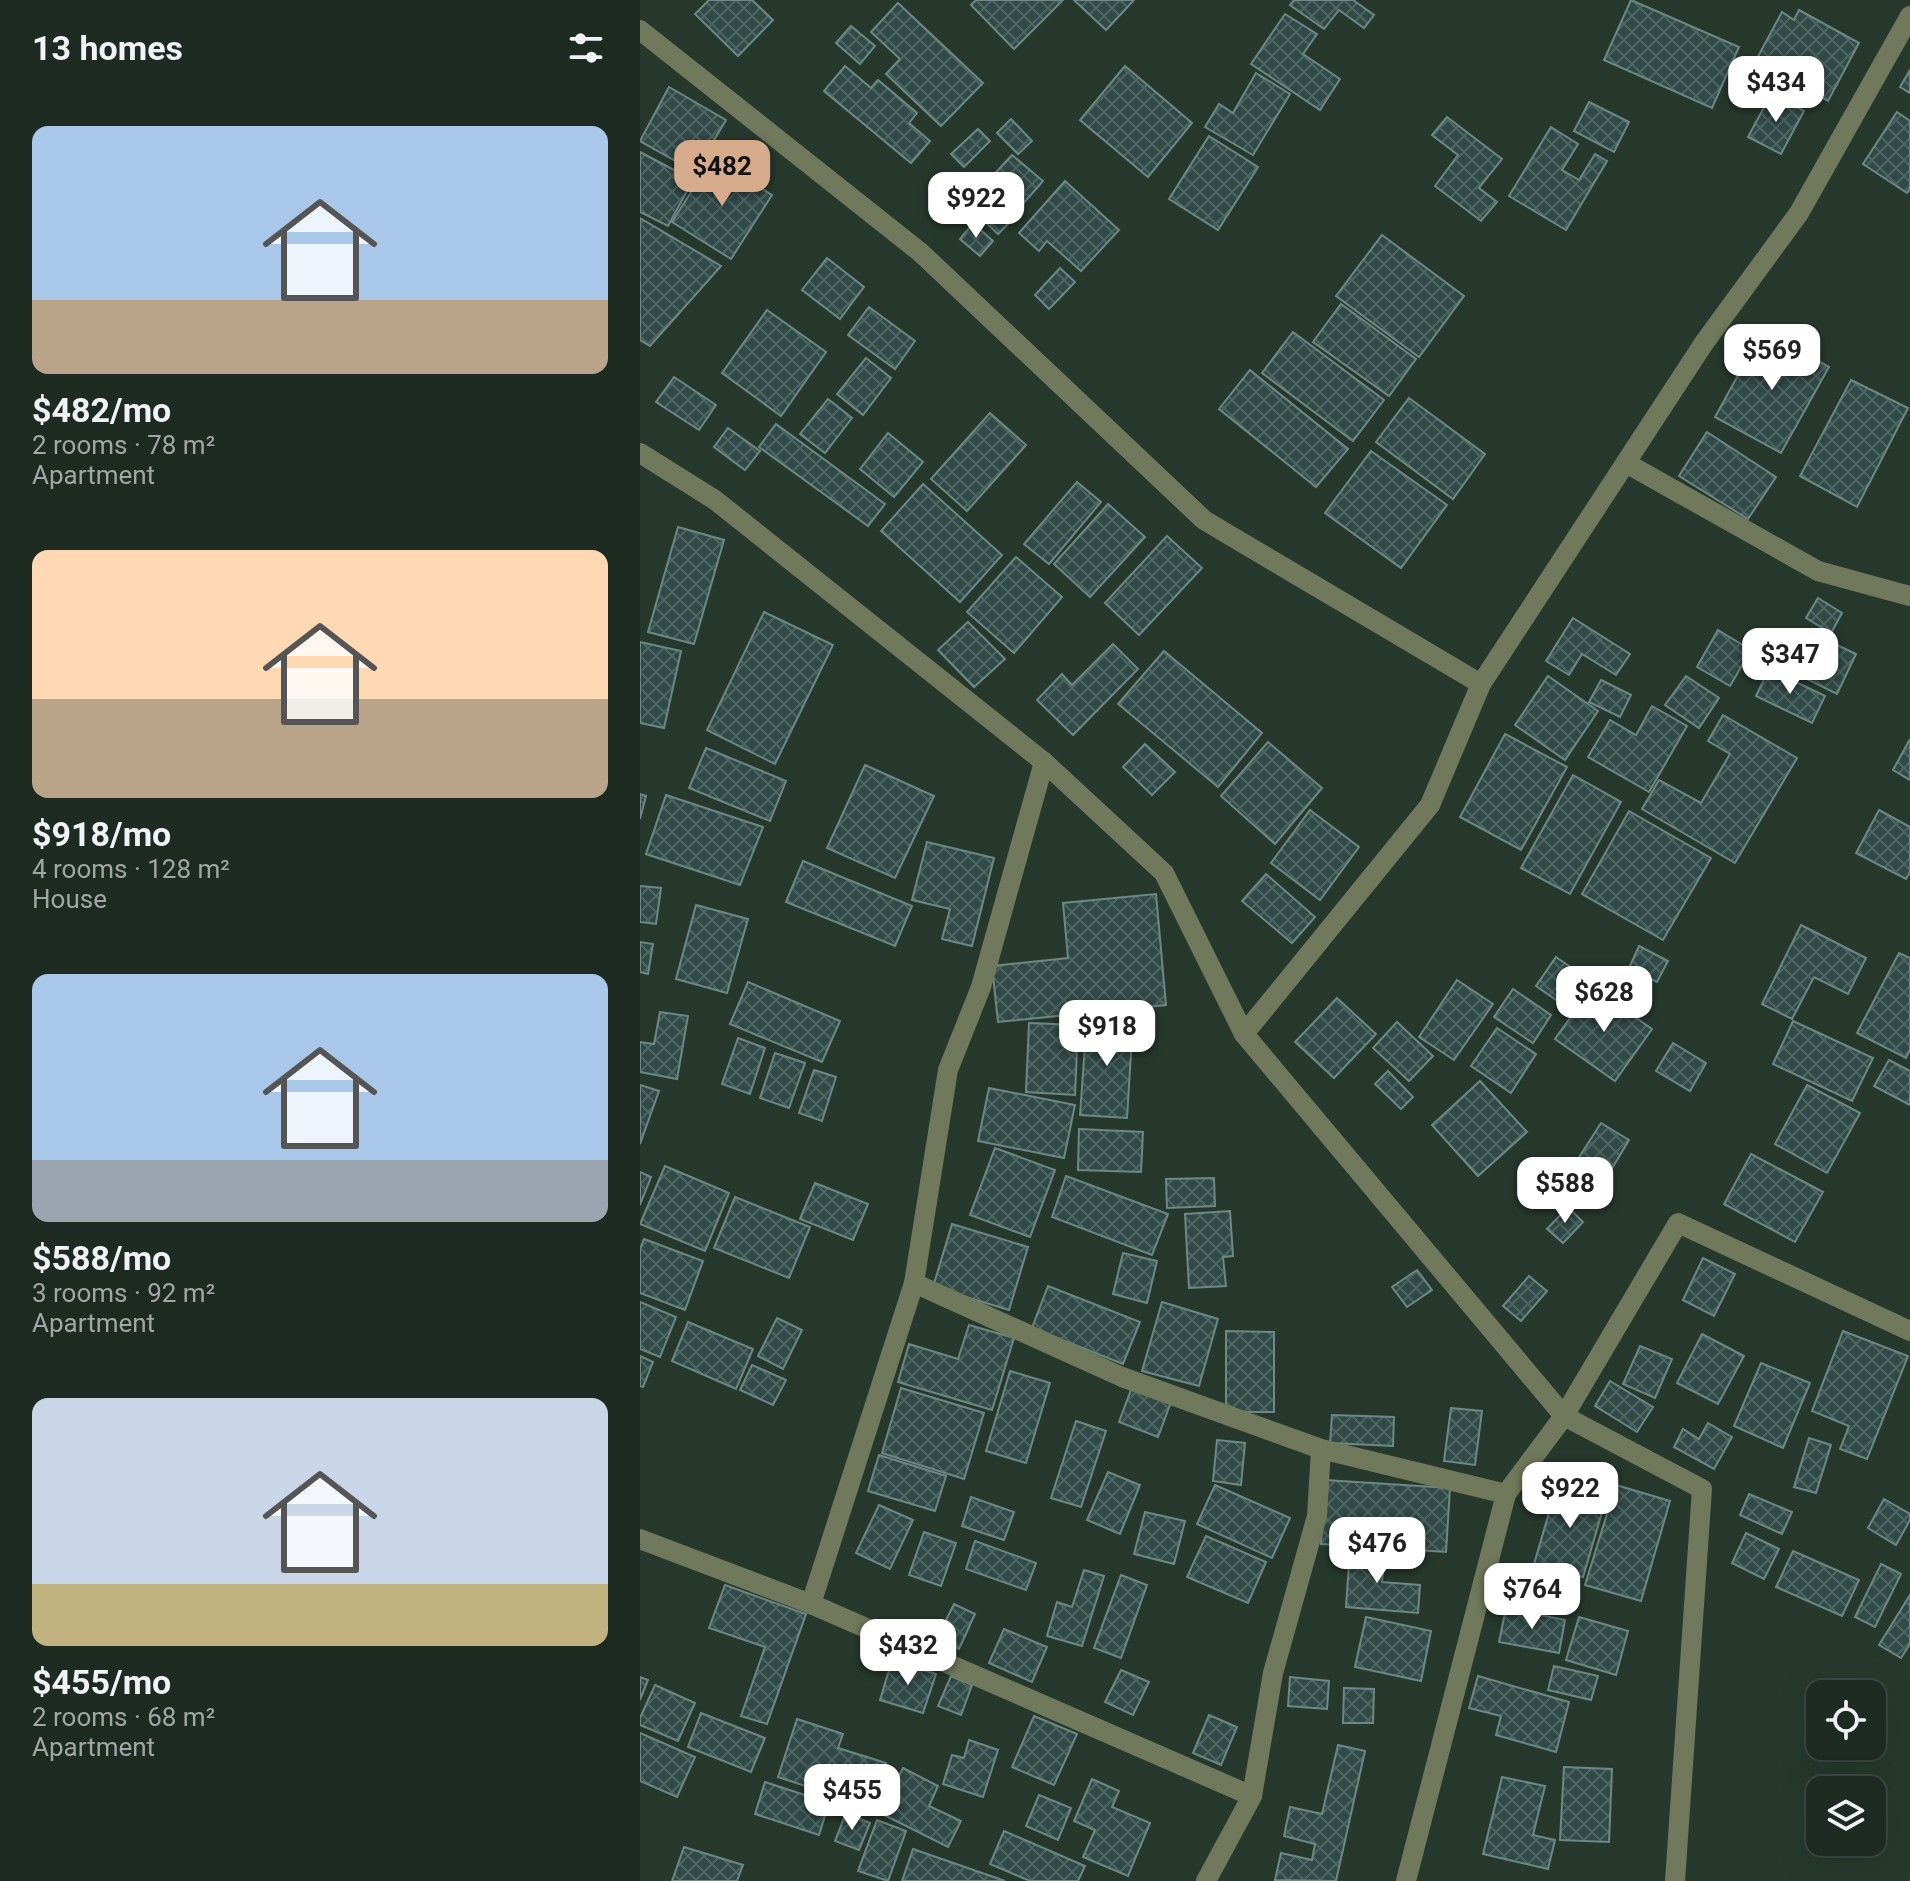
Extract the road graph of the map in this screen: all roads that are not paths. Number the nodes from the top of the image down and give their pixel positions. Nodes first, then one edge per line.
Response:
1 (1910, 16) edge
2 (640, 30) edge
3 (640, 453) edge
4 (1626, 463) junction
5 (1910, 596) edge
6 (1481, 684) junction
7 (1044, 762) junction
8 (1244, 1034) junction
9 (914, 1283) junction
10 (1910, 1331) edge
11 (1564, 1416) junction
12 (1321, 1449) junction
13 (1506, 1494) junction
14 (640, 1539) edge
15 (811, 1604) junction
16 (1252, 1796) junction
17 (1206, 1881) edge
18 (1406, 1881) edge
19 (1675, 1881) edge

1 - 4 street
2 - 6 street
3 - 7 street
4 - 5 street
4 - 6 street
6 - 8 street
7 - 8 street
7 - 9 street
8 - 11 street
9 - 12 street
9 - 15 street
10 - 11 street
11 - 13 street
11 - 19 street
12 - 13 street
12 - 16 street
13 - 18 street
14 - 15 street
15 - 16 street
16 - 17 street

